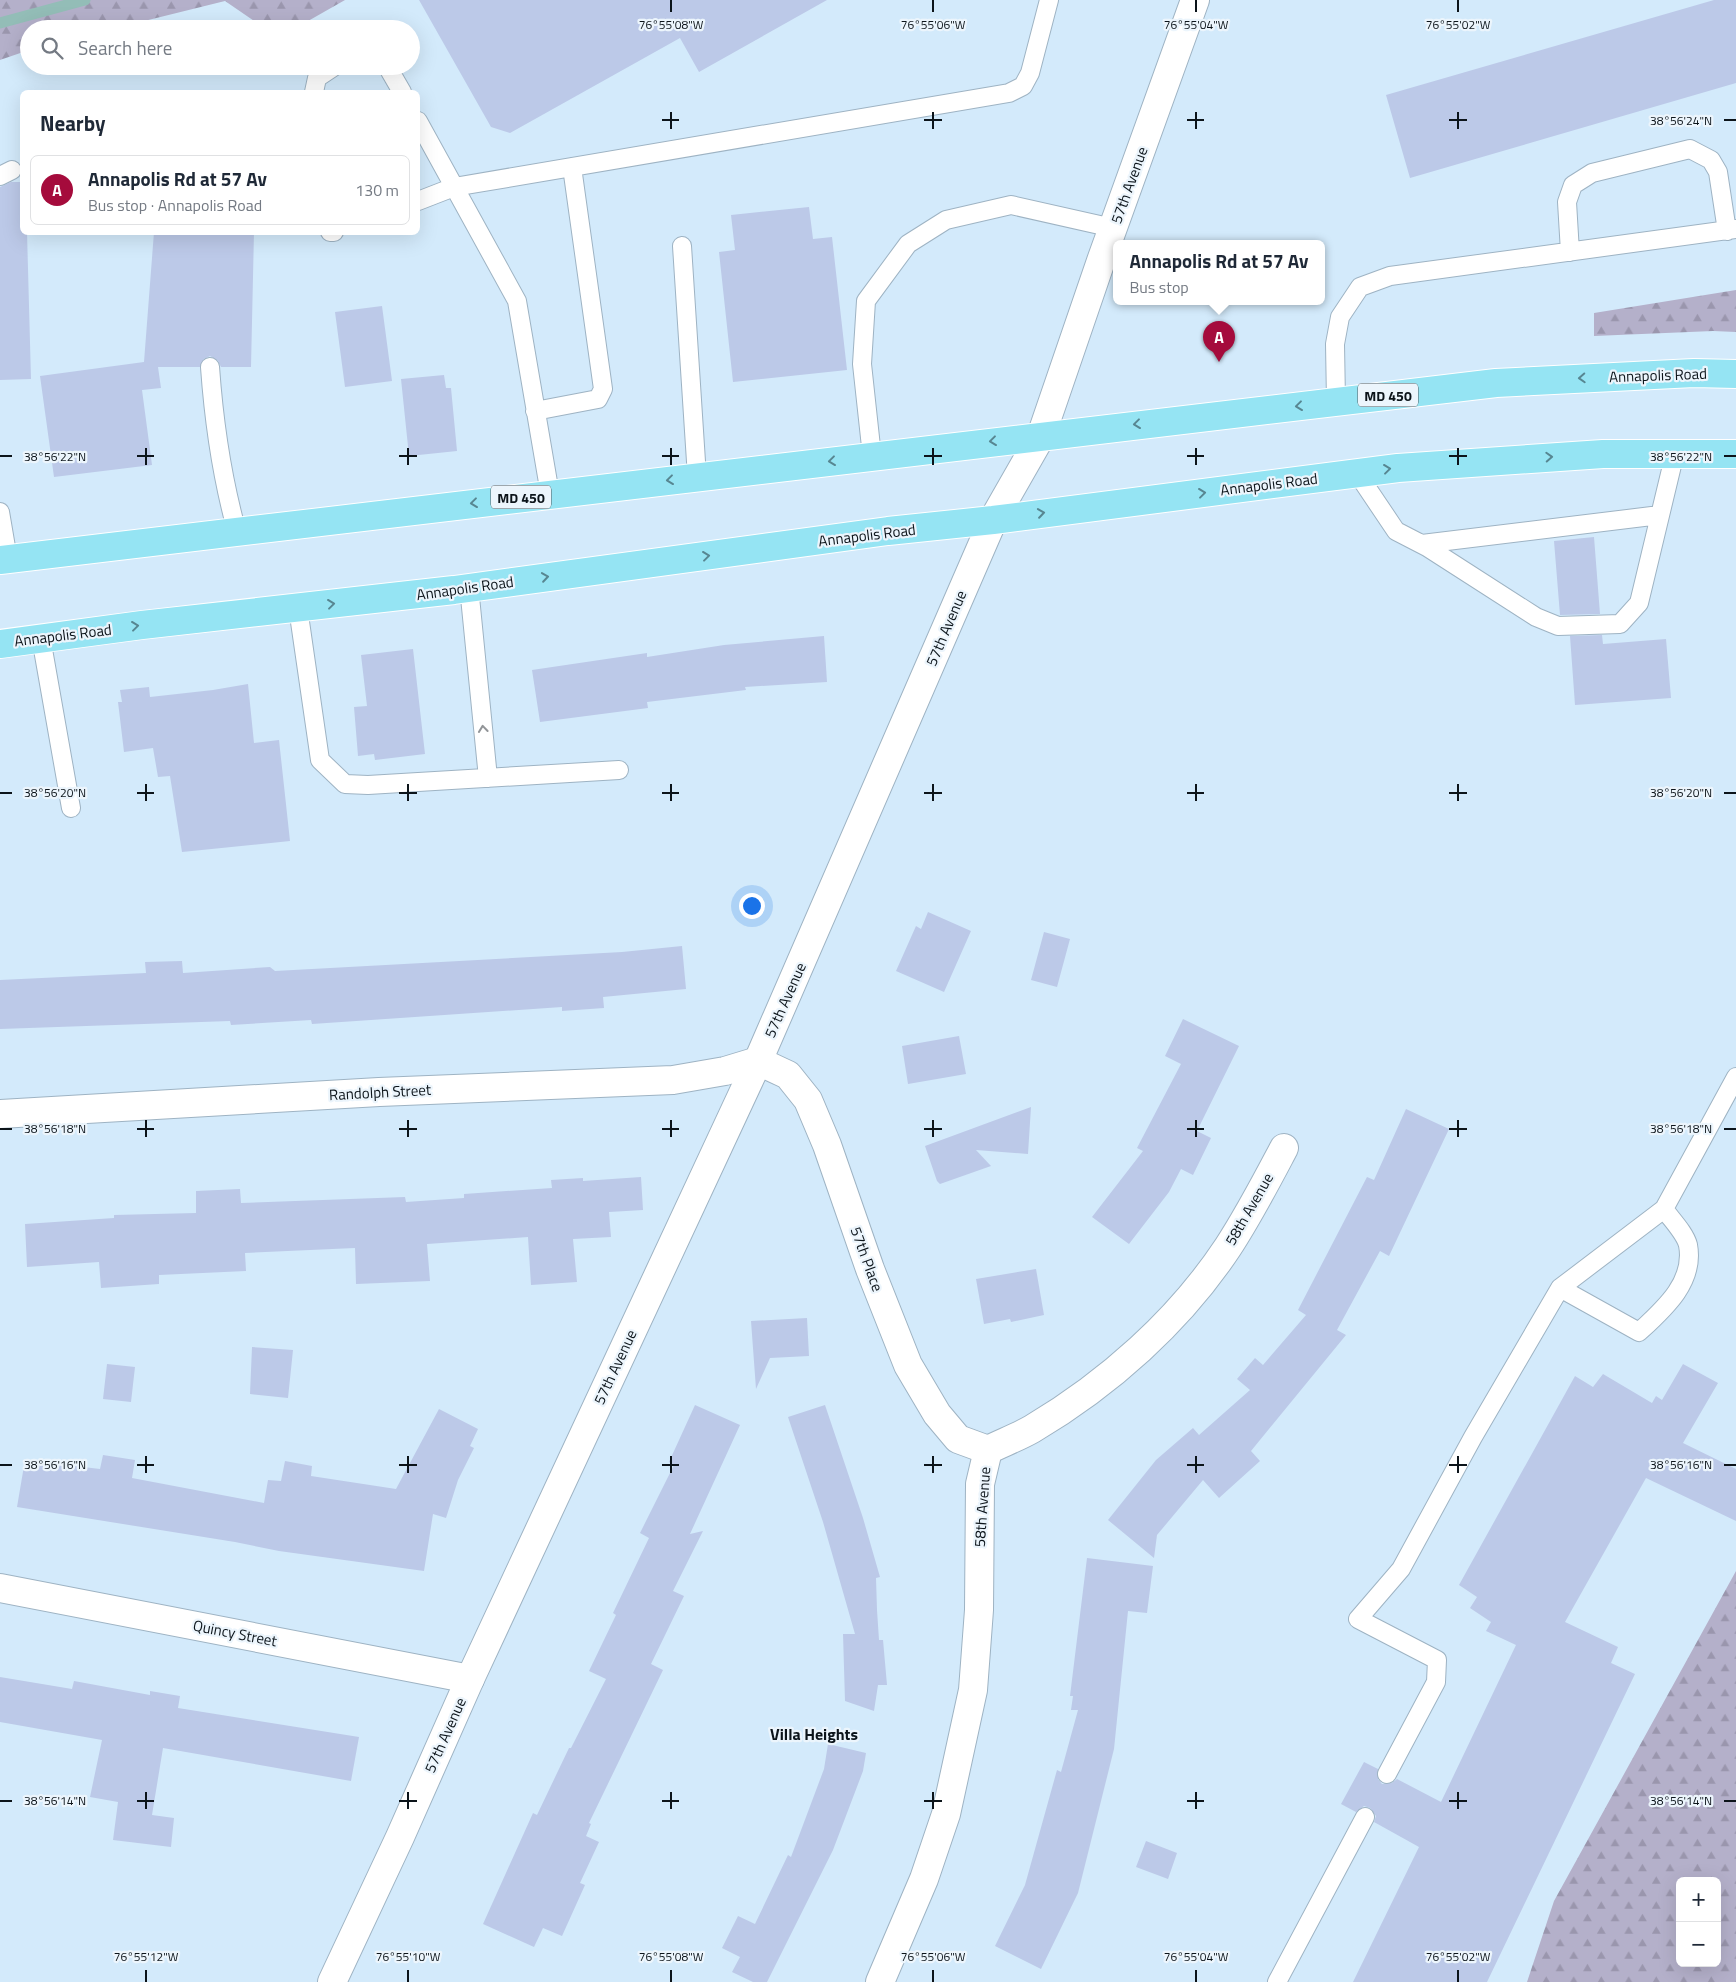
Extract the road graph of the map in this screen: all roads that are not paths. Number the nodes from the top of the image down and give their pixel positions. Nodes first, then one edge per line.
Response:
1 (1049, 0) edge
2 (1195, 0) edge
3 (321, 75) edge
4 (392, 75) edge
5 (314, 90) edge
6 (401, 90) edge
7 (420, 125) edge
8 (572, 167) junction
9 (454, 187) junction
10 (420, 200) edge
11 (1113, 228) junction
12 (1732, 230) edge
13 (682, 246) dead end
14 (1570, 252) junction
15 (210, 367) dead end
16 (1736, 374) edge
17 (1336, 401) junction
18 (535, 411) junction
19 (1041, 436) junction
20 (1675, 453) junction
21 (1736, 454) edge
22 (872, 456) junction
23 (1357, 473) junction
24 (697, 477) junction
25 (550, 494) junction
26 (0, 512) edge
27 (1660, 515) junction
28 (993, 520) junction
29 (237, 532) junction
30 (1422, 544) junction
31 (4, 560) edge
32 (469, 587) junction
33 (298, 608) junction
34 (41, 638) junction
35 (0, 644) edge
36 (619, 770) dead end
37 (488, 778) junction
38 (71, 808) dead end
39 (758, 1061) junction
40 (1736, 1076) edge
41 (0, 1114) edge
42 (1284, 1148) dead end
43 (1664, 1209) junction
44 (1560, 1288) junction
45 (988, 1450) junction
46 (0, 1588) edge
47 (470, 1679) junction
48 (1387, 1774) dead end
49 (1364, 1817) dead end
50 (332, 1982) edge
51 (880, 1982) edge
52 (1277, 1982) edge

1 - 8 lane
2 - 11 street, 57th Avenue
3 - 5 lane
4 - 6 lane
7 - 9 lane
8 - 9 lane
8 - 18 lane
9 - 10 lane
9 - 18 lane
11 - 19 street, 57th Avenue
11 - 22 lane
12 - 14 lane
12 - 14 lane
13 - 24 lane
14 - 17 lane
15 - 29 lane
16 -> 17 main road, Annapolis Road / MD 450
17 -> 19 main road, Annapolis Road / MD 450
18 - 25 lane
19 -> 22 main road, Annapolis Road / MD 450
19 - 28 street, 57th Avenue
20 - 21 main road, Annapolis Road
23 -> 20 main road, Annapolis Road
20 - 27 lane
22 -> 24 main road, Annapolis Road / MD 450
28 -> 23 main road, Annapolis Road
23 - 30 lane
24 -> 25 main road, Annapolis Road / MD 450
25 -> 29 main road, Annapolis Road / MD 450
26 - 31 lane
27 - 30 lane
27 - 30 lane
32 -> 28 main road, Annapolis Road
28 - 39 street, 57th Avenue
29 - 31 main road, Annapolis Road / MD 450
33 -> 32 main road, Annapolis Road
37 -> 32 lane
34 -> 33 main road, Annapolis Road
33 - 37 lane
34 - 35 main road, Annapolis Road
34 - 38 lane
36 - 37 lane
39 - 41 street, Randolph Street
39 - 45 street, 57th Place
39 - 47 street, 57th Avenue
40 - 43 lane
42 - 45 street, 58th Avenue
43 - 44 lane
43 - 44 lane
44 - 48 lane
45 - 51 street, 58th Avenue
46 - 47 street, Quincy Street
47 - 50 street, 57th Avenue
49 - 52 lane

